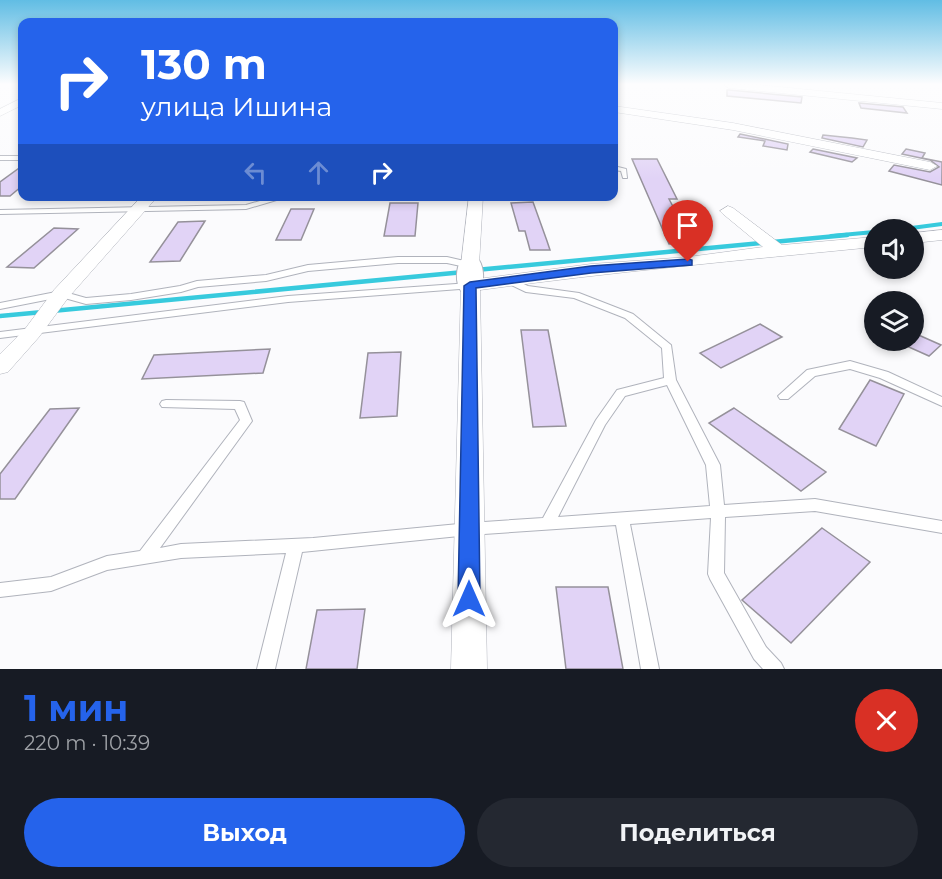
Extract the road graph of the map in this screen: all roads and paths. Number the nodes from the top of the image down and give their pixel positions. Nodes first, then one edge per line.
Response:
1 (675, 116) edge
2 (0, 158) edge
3 (18, 158) edge
4 (930, 166) dead end
5 (618, 169) edge
6 (626, 177) dead end
7 (146, 201) edge
8 (268, 201) edge
9 (476, 201) edge
10 (138, 209) junction
11 (728, 211) dead end
12 (0, 212) edge
13 (942, 235) edge
14 (924, 237) edge
15 (864, 243) edge
16 (778, 250) junction
17 (470, 275) junction
18 (508, 280) junction
19 (61, 294) junction
20 (0, 306) edge
21 (32, 333) junction
22 (0, 335) edge
23 (0, 367) edge
24 (670, 380) junction
25 (783, 396) dead end
26 (942, 402) edge
27 (166, 404) dead end
28 (718, 512) junction
29 (622, 519) junction
30 (547, 524) junction
31 (942, 527) edge
32 (469, 529) junction
33 (296, 545) junction
34 (144, 557) junction
35 (0, 590) edge
36 (266, 669) edge
37 (469, 669) edge
38 (650, 669) edge
39 (775, 669) edge

1 - 4 street
2 - 3 lane
5 - 6 lane
7 - 10 street
8 - 10 lane
9 - 17 street
10 - 12 lane
10 - 19 street
11 - 16 street
13 - 14 street
15 - 16 street
16 - 18 street
17 - 18 street
17 - 19 lane
17 - 21 lane
17 - 32 street
18 - 24 lane
19 - 20 lane
19 - 21 street
21 - 22 lane
21 - 23 street
24 - 28 lane
24 - 30 lane
25 - 26 lane
27 - 34 lane
28 - 29 lane
28 - 31 lane
28 - 39 lane
29 - 30 lane
29 - 38 lane
30 - 32 lane
32 - 33 lane
32 - 37 street
33 - 34 lane
33 - 36 lane
34 - 35 lane

